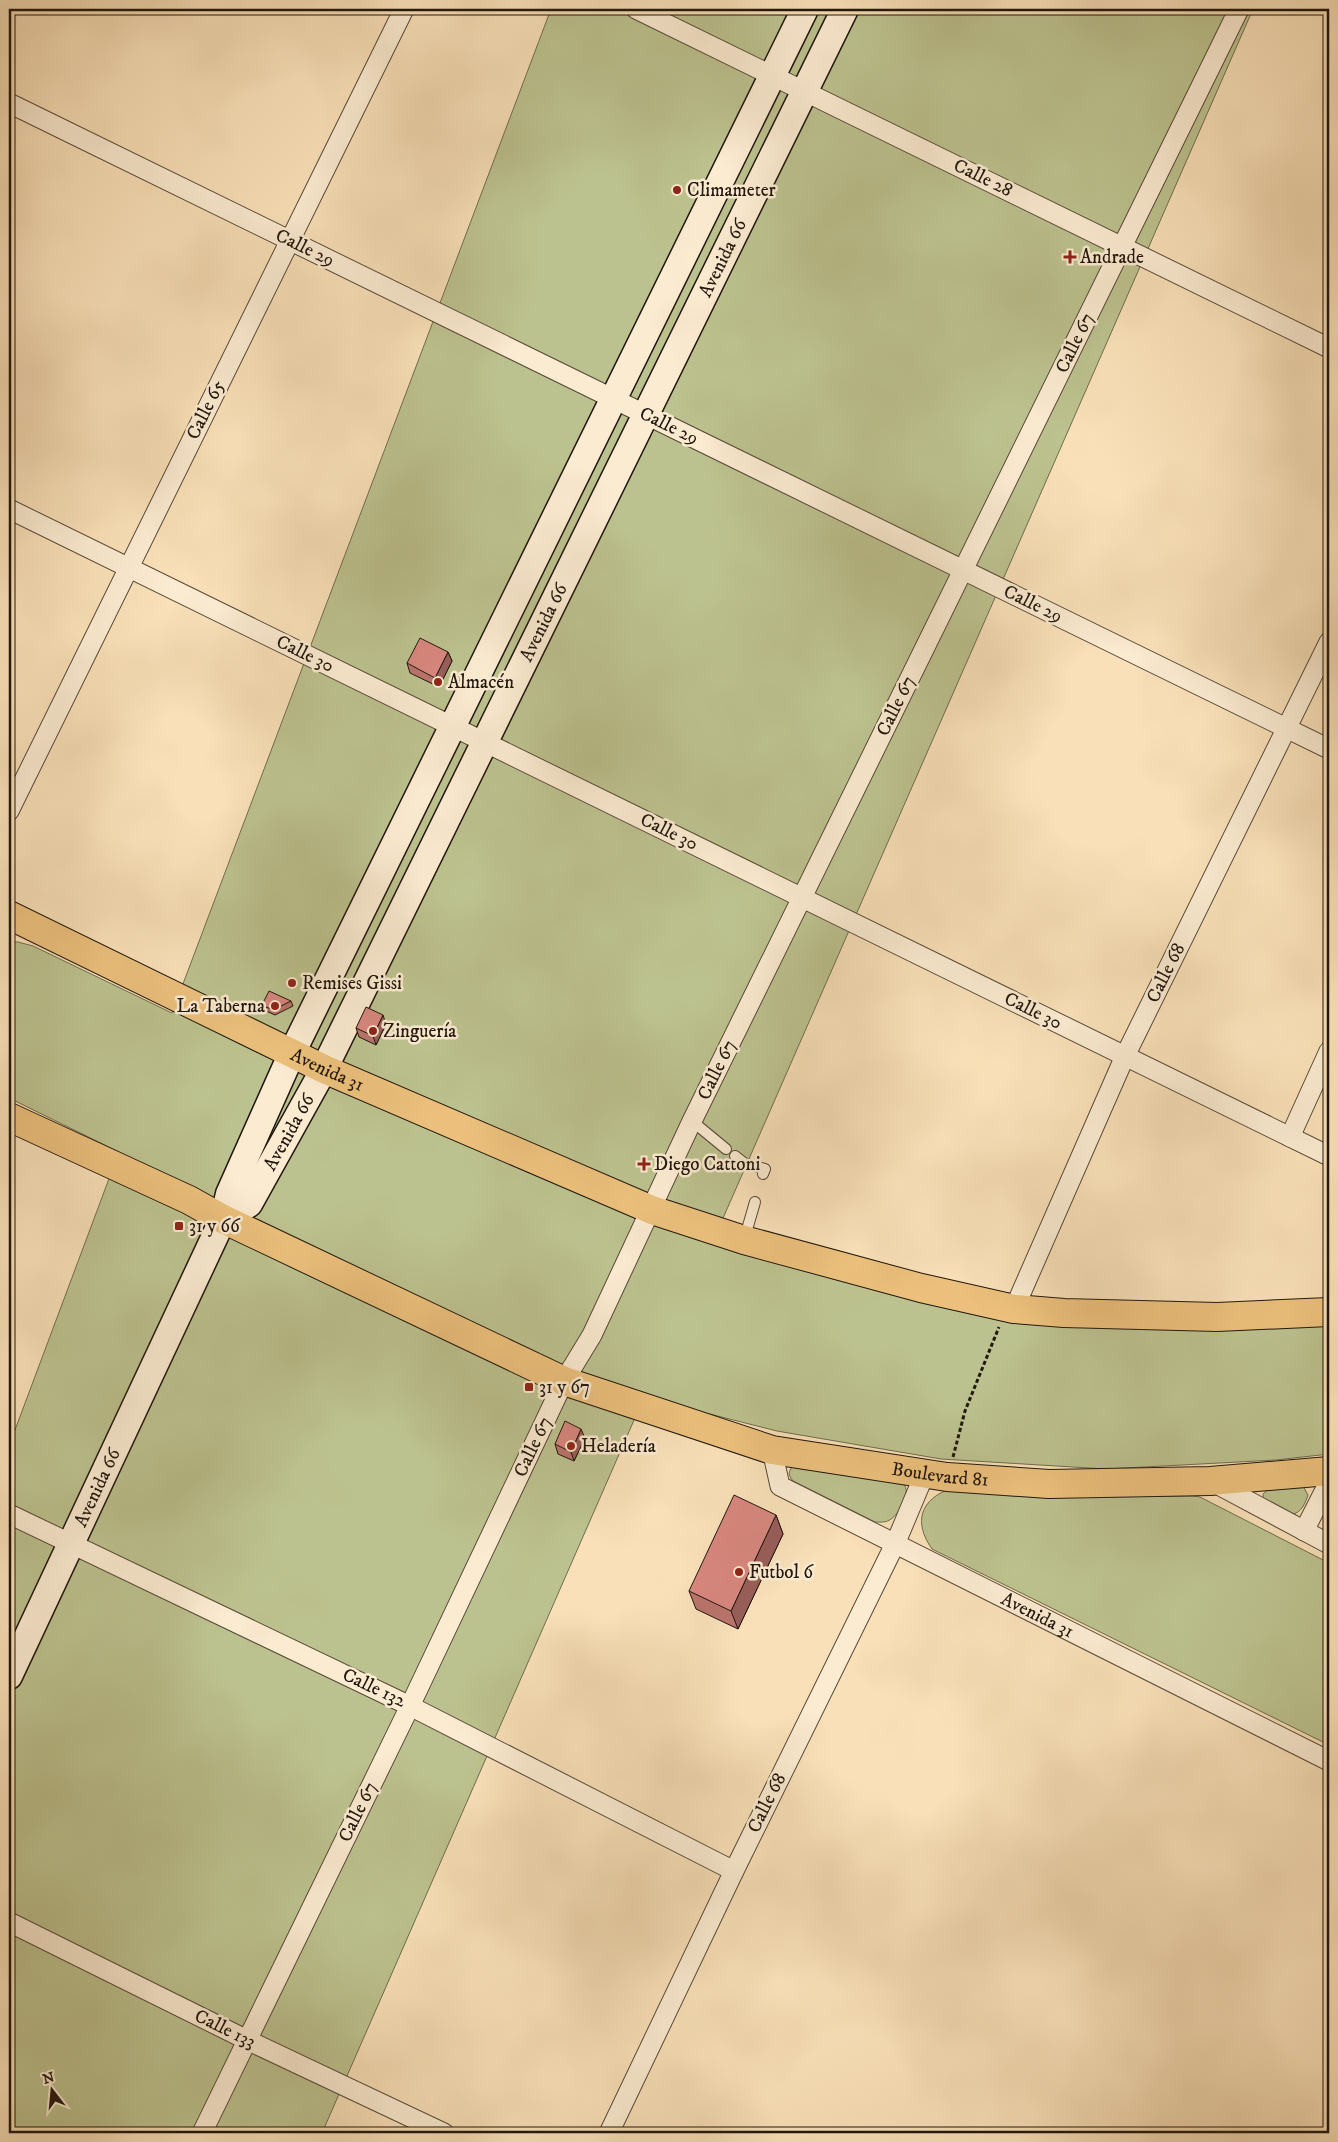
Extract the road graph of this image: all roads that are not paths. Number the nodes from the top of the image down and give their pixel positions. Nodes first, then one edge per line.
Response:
1 (404, 9) edge
2 (636, 9) edge
3 (805, 9) edge
4 (845, 9) edge
5 (1239, 9) edge
6 (773, 75) junction
7 (804, 91) junction
8 (9, 103) edge
9 (290, 240) junction
10 (1122, 246) junction
11 (1329, 348) edge
12 (613, 398) junction
13 (645, 414) junction
14 (9, 509) edge
15 (129, 568) junction
16 (963, 570) junction
17 (1329, 642) edge
18 (452, 726) junction
19 (1287, 728) junction
20 (484, 742) junction
21 (1329, 749) edge
22 (9, 811) edge
23 (802, 898) junction
24 (9, 915) edge
25 (1329, 1051) edge
26 (292, 1053) junction
27 (1125, 1056) junction
28 (324, 1069) junction
29 (9, 1117) edge
30 (692, 1121) junction
31 (1290, 1137) junction
32 (726, 1149) dead end
33 (735, 1156) dead end
34 (1329, 1156) edge
35 (763, 1174) dead end
36 (755, 1202) dead end
37 (652, 1210) junction
38 (223, 1219) junction
39 (744, 1240) junction
40 (1010, 1308) junction
41 (1329, 1312) edge
42 (564, 1381) junction
43 (772, 1450) junction
44 (1329, 1471) edge
45 (936, 1475) junction
46 (1210, 1481) junction
47 (1329, 1482) edge
48 (9, 1514) edge
49 (1304, 1531) junction
50 (896, 1542) junction
51 (1329, 1544) edge
52 (72, 1546) junction
53 (9, 1676) edge
54 (410, 1706) junction
55 (1329, 1761) edge
56 (734, 1871) junction
57 (9, 1922) edge
58 (246, 2040) junction
59 (202, 2133) edge
60 (444, 2133) edge
61 (609, 2133) edge

1 - 9 street, Calle 65
2 - 6 street, Calle 28
3 - 6 main road, Avenida 66
4 - 7 main road, Avenida 66
5 - 10 street, Calle 67
6 - 7 street, Calle 28
6 - 12 main road, Avenida 66
7 - 10 street, Calle 28
7 - 13 main road, Avenida 66
8 - 9 street, Calle 29
9 - 12 street, Calle 29
9 - 15 street, Calle 65
10 - 11 street, Calle 28
10 - 16 street, Calle 67
12 - 13 street, Calle 29
12 - 18 main road, Avenida 66
13 - 16 street, Calle 29
13 - 20 main road, Avenida 66
14 - 15 street, Calle 30
15 - 18 street, Calle 30
15 - 22 street, Calle 65
16 - 19 street, Calle 29
16 - 23 street, Calle 67
17 - 19 street, Calle 68
18 - 20 street, Calle 30
18 - 26 main road, Avenida 66
19 - 21 street, Calle 29
19 - 27 street, Calle 68
20 - 23 street, Calle 30
20 - 28 main road, Avenida 66
23 - 27 street, Calle 30
23 - 30 street, Calle 67
24 - 26 highway, Avenida 31
25 - 31 street
26 - 28 highway, Avenida 31
26 - 38 main road, Avenida 66
27 - 31 street, Calle 30
27 - 40 street, Calle 68
28 - 37 highway, Avenida 31
28 - 38 main road, Avenida 66
29 - 38 highway
30 - 32 lane
30 - 37 street, Calle 67
31 - 34 street, Calle 30
33 - 35 lane
36 - 39 lane
37 - 39 highway
37 - 42 street, Calle 67
38 - 42 highway
38 - 52 main road, Avenida 66
39 - 40 highway
40 - 41 highway
42 - 43 highway, Boulevard 81
42 - 54 street, Calle 67
43 - 45 highway, Boulevard 81
43 - 50 street, Avenida 31
44 - 46 highway, Boulevard 81
45 - 46 highway, Boulevard 81
45 - 50 street, Calle 68
46 - 49 street
47 - 49 street
48 - 52 street, Calle 132
49 - 51 street
50 - 55 street, Avenida 31
50 - 56 street, Calle 68
52 - 53 main road, Avenida 66
52 - 54 street, Calle 132
54 - 56 street, Calle 132
54 - 58 street, Calle 67
56 - 61 street, Calle 68
57 - 58 street, Calle 133
58 - 59 street, Calle 67
58 - 60 street, Calle 133

